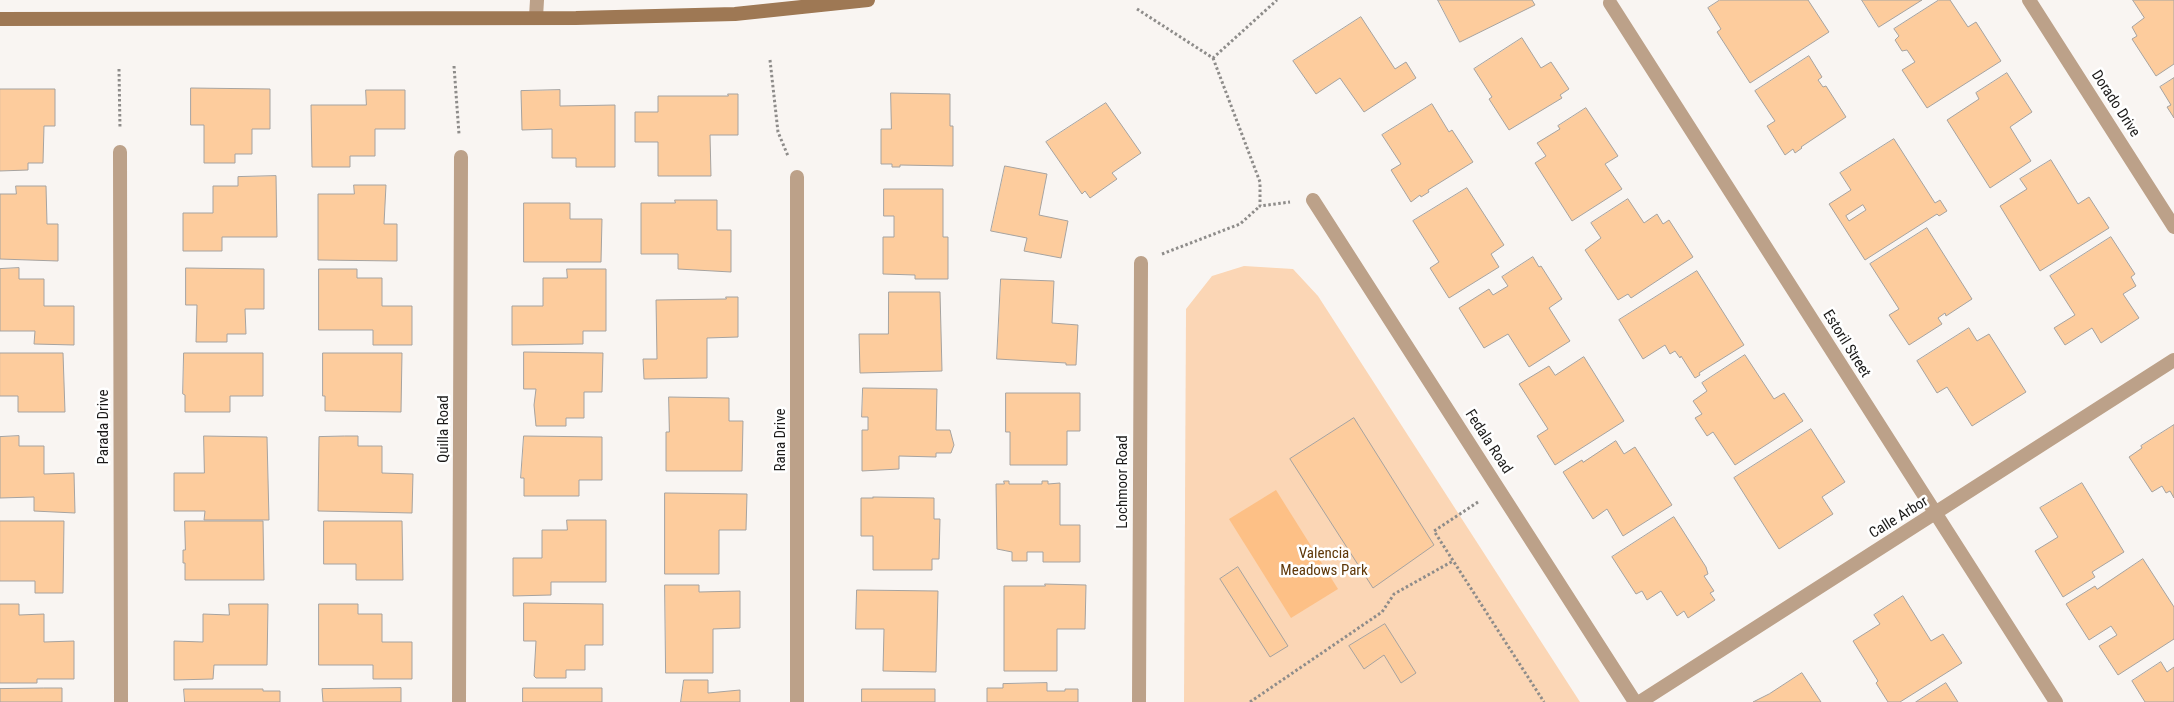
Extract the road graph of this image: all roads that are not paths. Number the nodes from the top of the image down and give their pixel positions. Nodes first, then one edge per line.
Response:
1 (537, 0) edge
2 (868, 0) edge
3 (2029, 0) edge
4 (1610, 3) dead end
5 (536, 17) junction
6 (0, 19) edge
7 (120, 152) road end
8 (461, 157) road end
9 (798, 177) road end
10 (1313, 200) road end
11 (2174, 226) edge
12 (1141, 263) road end
13 (2174, 360) edge
14 (1935, 514) junction
15 (121, 702) edge
16 (459, 702) edge
17 (798, 702) edge
18 (1139, 702) edge
19 (1634, 702) edge
20 (1640, 702) edge
21 (2056, 702) edge

1 - 5 street
2 - 5 main road
3 - 11 street, Dorado Drive
4 - 14 street, Estoril Street
5 - 6 main road
7 - 15 street, Parada Drive
8 - 16 street, Quilla Road
9 - 17 street, Rana Drive
10 - 19 street, Fedala Road
12 - 18 street, Lochmoor Road
13 - 14 street, Calle Arbor
14 - 20 street, Calle Arbor
14 - 21 street, Estoril Street

